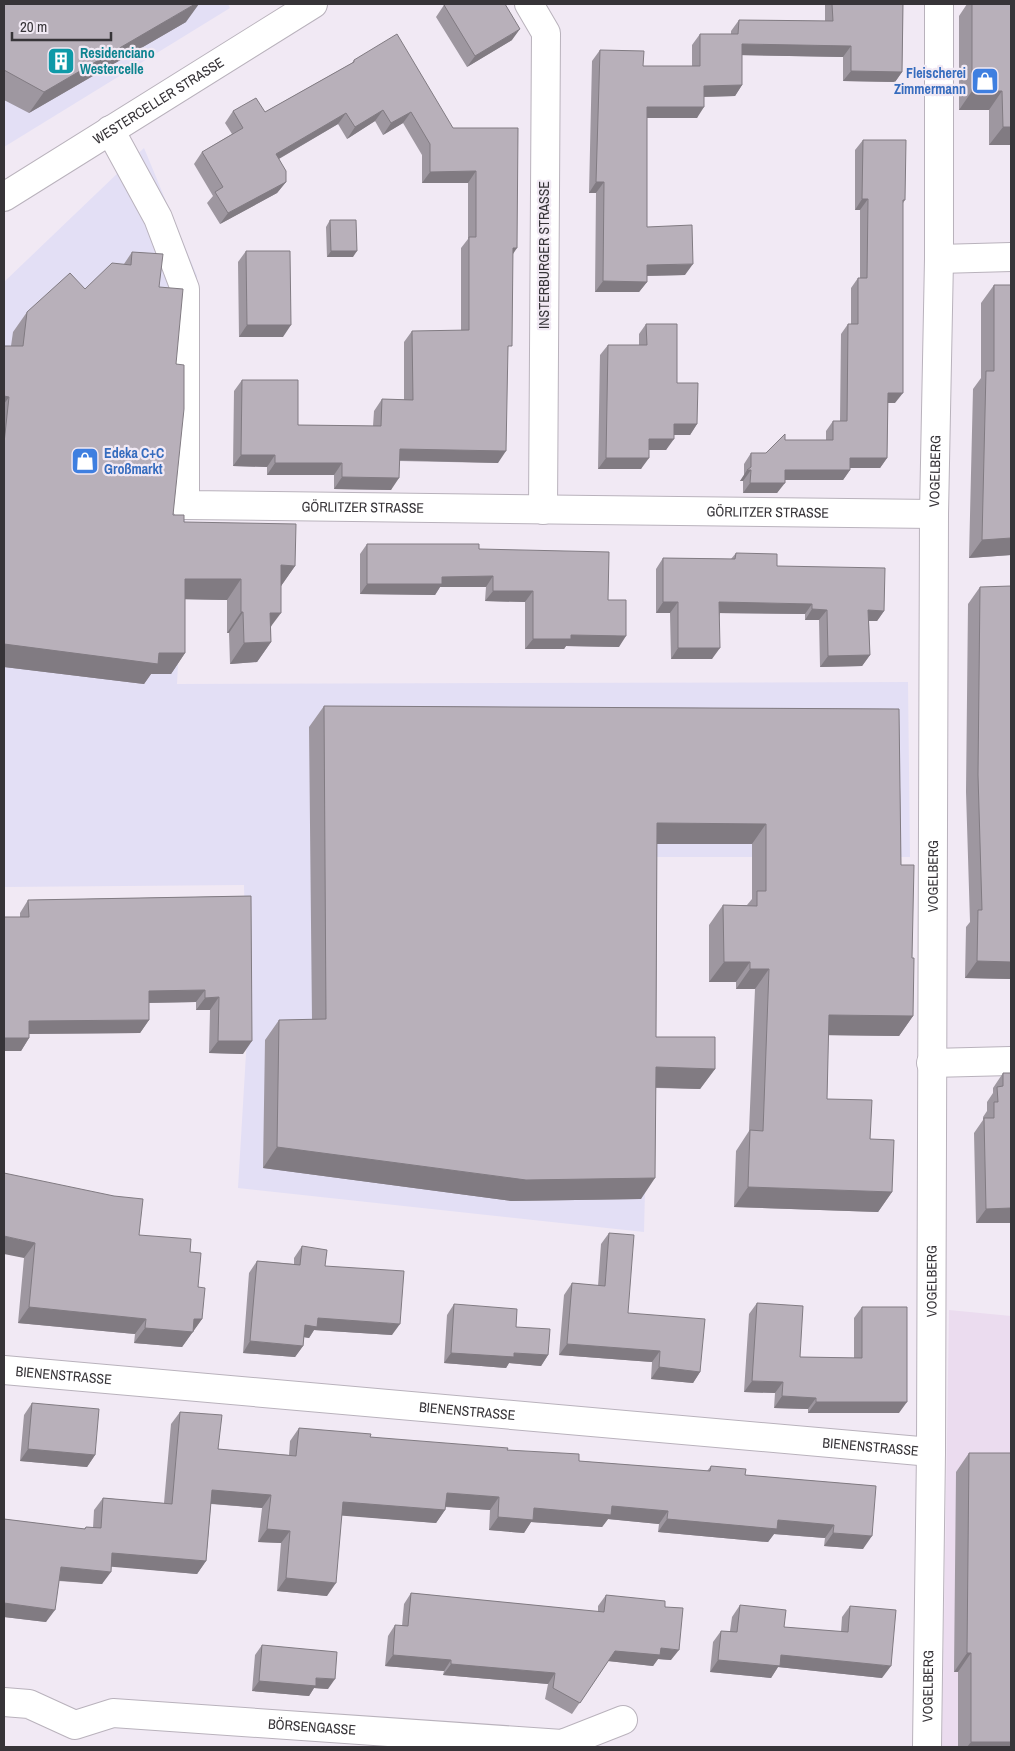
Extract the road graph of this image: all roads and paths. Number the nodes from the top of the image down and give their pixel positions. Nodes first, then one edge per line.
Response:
1 (313, 4) edge
2 (530, 4) edge
3 (939, 4) edge
4 (110, 130) junction
5 (4, 197) edge
6 (1011, 257) edge
7 (939, 259) junction
8 (543, 510) junction
9 (934, 514) junction
10 (1011, 1061) edge
11 (931, 1063) junction
12 (4, 1370) edge
13 (931, 1452) junction
14 (4, 1702) edge
15 (623, 1720) dead end
16 (78, 1736) edge
17 (927, 1747) edge

1 - 4 street, WESTERCELLER STRASSE
2 - 8 street, INSTERBURGER STRASSE
3 - 7 street, VOGELBERG
4 - 5 street, WESTERCELLER STRASSE
4 - 8 street, GÖRLITZER STRASSE
6 - 7 street
7 - 9 street, VOGELBERG
8 - 9 street, GÖRLITZER STRASSE
9 - 11 street, VOGELBERG
10 - 11 street
11 - 13 street, VOGELBERG
12 - 13 street, BIENENSTRASSE
13 - 17 street, VOGELBERG
14 - 16 street, BÖRSENGASSE
15 - 16 street, BÖRSENGASSE

